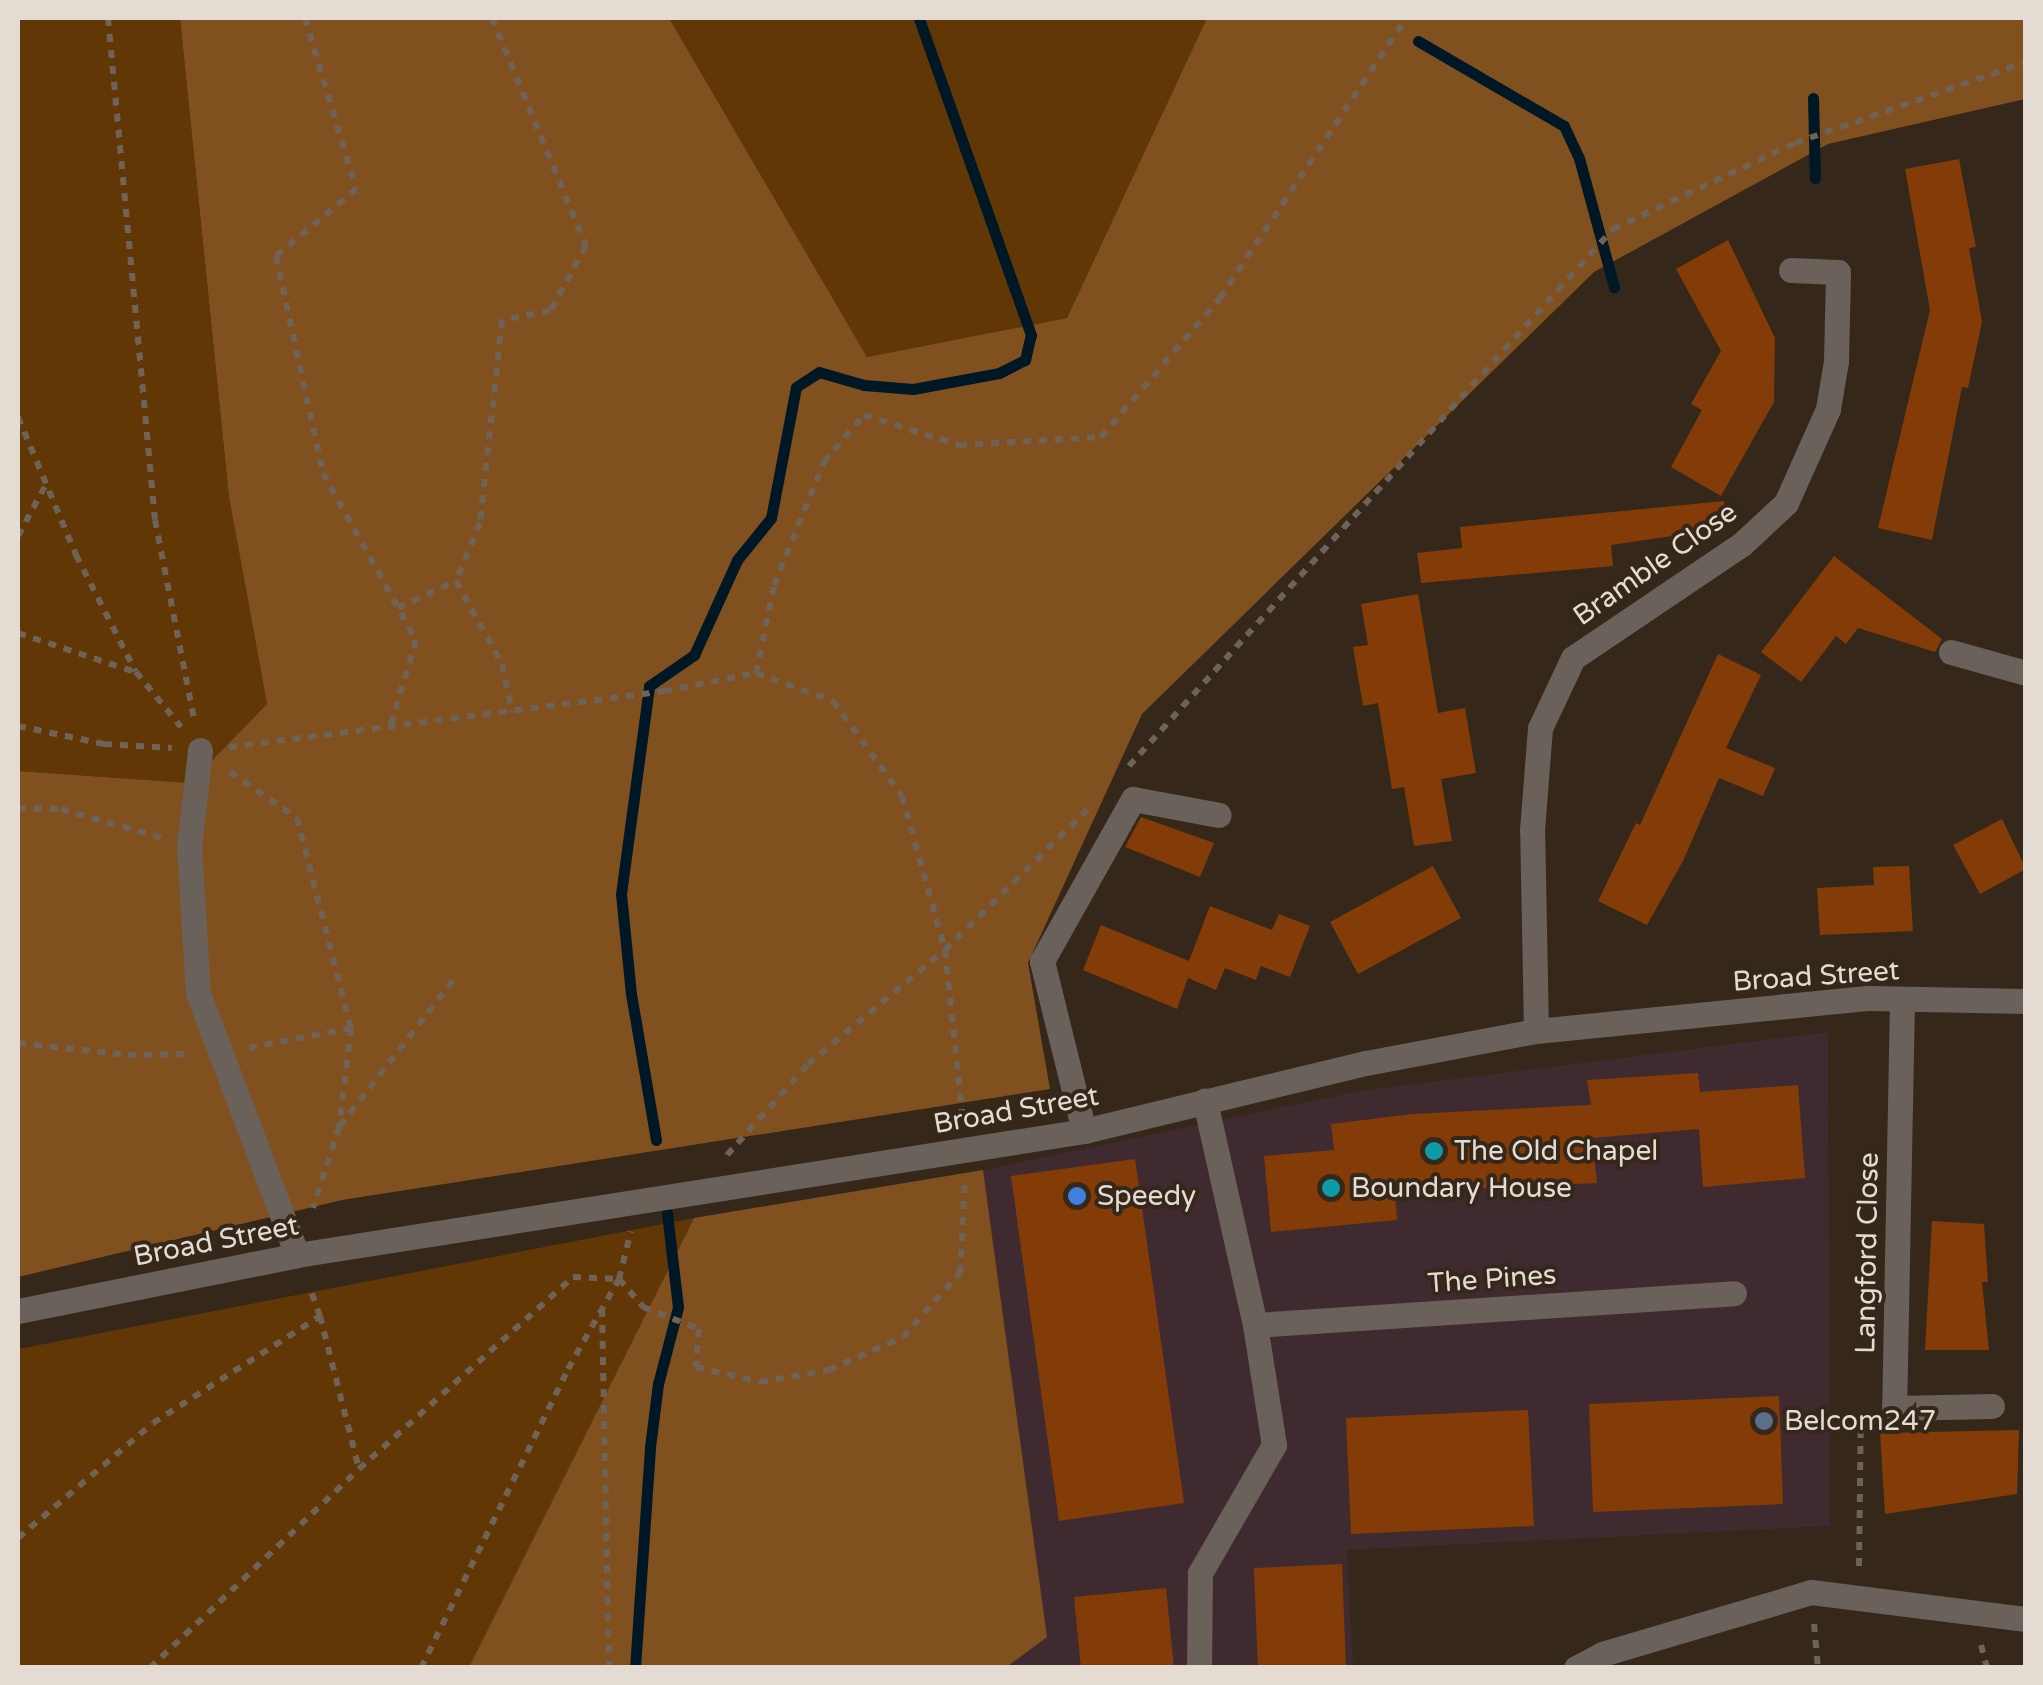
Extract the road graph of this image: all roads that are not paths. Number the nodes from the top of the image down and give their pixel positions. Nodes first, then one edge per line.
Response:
1 (1791, 270) dead end
2 (1951, 652) dead end
3 (2026, 673) edge
4 (200, 750) road end
5 (1219, 815) dead end
6 (1902, 1000) junction
7 (2026, 1001) edge
8 (1536, 1031) junction
9 (1204, 1101) junction
10 (1084, 1131) junction
11 (297, 1255) junction
12 (1734, 1293) dead end
13 (18, 1311) edge
14 (1255, 1326) junction
15 (1992, 1406) dead end
16 (2026, 1619) edge
17 (1199, 1668) edge
18 (1576, 1668) edge

1 - 8 street, Bramble Close
2 - 3 street
4 - 11 street
5 - 10 street
6 - 7 street, Broad Street
6 - 8 street, Broad Street
6 - 15 street, Langford Close
8 - 9 street, Broad Street
9 - 10 street, Broad Street
9 - 14 street
10 - 11 street, Broad Street
11 - 13 street, Broad Street
12 - 14 street, The Pines
14 - 17 street
16 - 18 street

